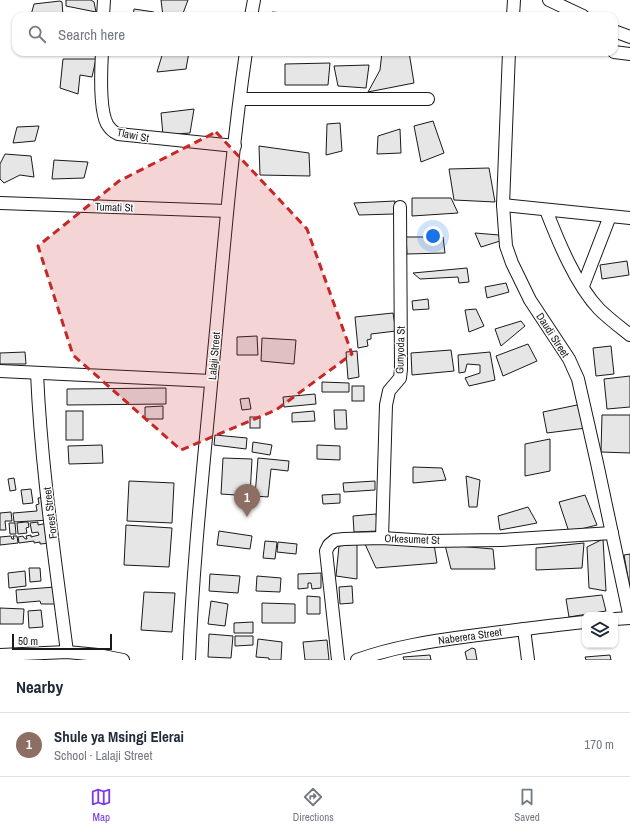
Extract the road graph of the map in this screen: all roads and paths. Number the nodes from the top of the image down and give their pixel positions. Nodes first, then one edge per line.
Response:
1 (104, 0) edge
2 (254, 0) edge
3 (514, 0) edge
4 (549, 0) edge
5 (103, 12) edge
6 (252, 12) edge
7 (513, 12) edge
8 (574, 12) edge
9 (618, 32) edge
10 (630, 37) edge
11 (618, 52) edge
12 (630, 54) edge
13 (102, 56) edge
14 (245, 56) edge
15 (509, 56) edge
16 (240, 99) junction
17 (428, 99) dead end
18 (235, 146) junction
19 (0, 203) edge
20 (503, 205) junction
21 (400, 207) dead end
22 (546, 210) junction
23 (227, 211) junction
24 (610, 216) junction
25 (630, 218) edge
26 (582, 286) junction
27 (630, 335) edge
28 (0, 371) edge
29 (37, 373) junction
30 (211, 381) junction
31 (612, 533) junction
32 (382, 538) junction
33 (630, 618) edge
34 (618, 619) edge
35 (582, 622) edge
36 (524, 628) junction
37 (67, 652) junction
38 (393, 654) edge
39 (0, 656) edge
40 (123, 660) edge
41 (189, 660) edge
42 (338, 660) edge
43 (357, 660) edge
44 (528, 660) edge

1 - 5 street
2 - 6 street
3 - 7 street
4 - 8 street
9 - 10 street
11 - 12 street
13 - 18 street, Tlawi St
14 - 16 street, Lalaji Street
15 - 20 street, Daudi Street
16 - 17 street
16 - 18 street, Lalaji Street
18 - 23 street, Lalaji Street
19 - 23 street, Tumati St
20 - 22 street
20 - 31 street, Daudi Street
21 - 32 street, Gunyoda St
22 - 24 street
22 - 26 street
23 - 30 street, Lalaji Street
24 - 25 street
24 - 26 street
26 - 27 street
28 - 29 street
29 - 30 street
29 - 37 street, Forest Street
30 - 41 street, Lalaji Street
31 - 32 street, Orkesumet St
31 - 33 street, Daudi Street
32 - 42 street, Orkesumet St
33 - 34 street
35 - 36 street, Naberera Street
36 - 38 street, Naberera Street
36 - 44 street
37 - 39 street
37 - 40 street
38 - 43 street, Naberera Street

